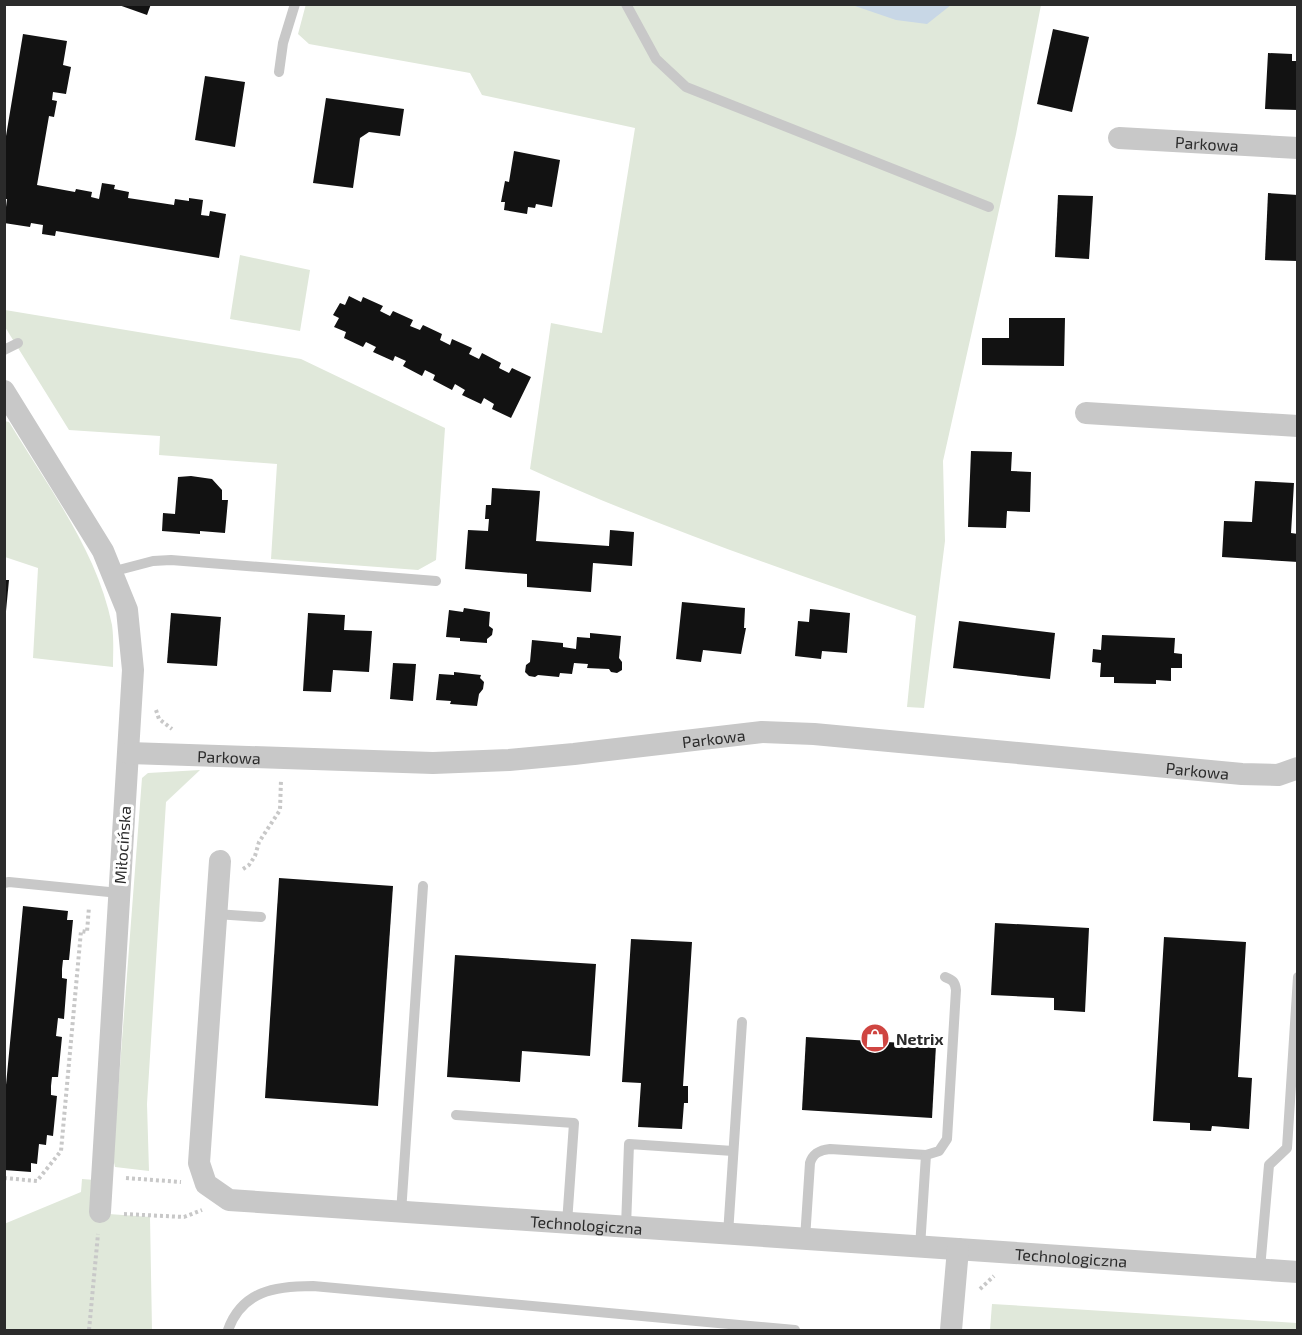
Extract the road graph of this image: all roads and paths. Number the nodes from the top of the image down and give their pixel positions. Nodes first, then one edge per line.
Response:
1 (295, 4) edge
2 (626, 4) edge
3 (279, 72) dead end
4 (1119, 138) dead end
5 (1298, 148) edge
6 (989, 207) dead end
7 (18, 343) dead end
8 (4, 350) edge
9 (4, 391) edge
10 (1086, 413) dead end
11 (1298, 426) edge
12 (111, 572) junction
13 (436, 581) dead end
14 (129, 753) junction
15 (273, 757) junction
16 (1298, 768) edge
17 (220, 861) dead end
18 (4, 883) edge
19 (423, 886) dead end
20 (218, 887) junction
21 (119, 893) junction
22 (88, 911) dead end
23 (216, 914) junction
24 (261, 917) dead end
25 (1298, 976) edge
26 (945, 977) dead end
27 (742, 1022) dead end
28 (456, 1115) dead end
29 (733, 1151) junction
30 (926, 1155) junction
31 (103, 1176) junction
32 (4, 1178) edge
33 (206, 1184) junction
34 (229, 1200) junction
35 (100, 1212) junction
36 (401, 1213) junction
37 (567, 1224) junction
38 (626, 1228) junction
39 (728, 1234) junction
40 (805, 1239) junction
41 (920, 1247) junction
42 (958, 1249) junction
43 (1260, 1269) junction
44 (1298, 1272) edge
45 (89, 1330) edge
46 (228, 1330) edge
47 (795, 1330) edge
48 (951, 1330) edge

1 - 3 lane
2 - 6 lane
4 - 5 street, Parkowa
7 - 8 lane
9 - 12 street, Miłocińska
10 - 11 street
12 - 13 lane
12 - 14 street, Miłocińska
14 - 15 street, Parkowa
14 - 21 street, Miłocińska
15 - 16 street, Parkowa
15 - 20 path
17 - 20 street
18 - 21 lane
19 - 36 lane
20 - 23 street
21 - 31 street, Miłocińska
22 - 32 path
23 - 24 lane
23 - 33 street
25 - 43 lane
26 - 30 lane
27 - 29 lane
28 - 37 lane
29 - 38 lane
29 - 39 lane
30 - 40 lane
30 - 41 lane
31 - 33 path
31 - 35 street, Miłocińska
33 - 34 street
34 - 35 path
34 - 36 street, Technologiczna
35 - 45 path
36 - 37 street, Technologiczna
37 - 38 street, Technologiczna
38 - 39 street, Technologiczna
39 - 40 street, Technologiczna
40 - 41 street, Technologiczna
41 - 42 street, Technologiczna
42 - 43 street, Technologiczna
42 - 48 street
43 - 44 street, Technologiczna
46 - 47 lane

